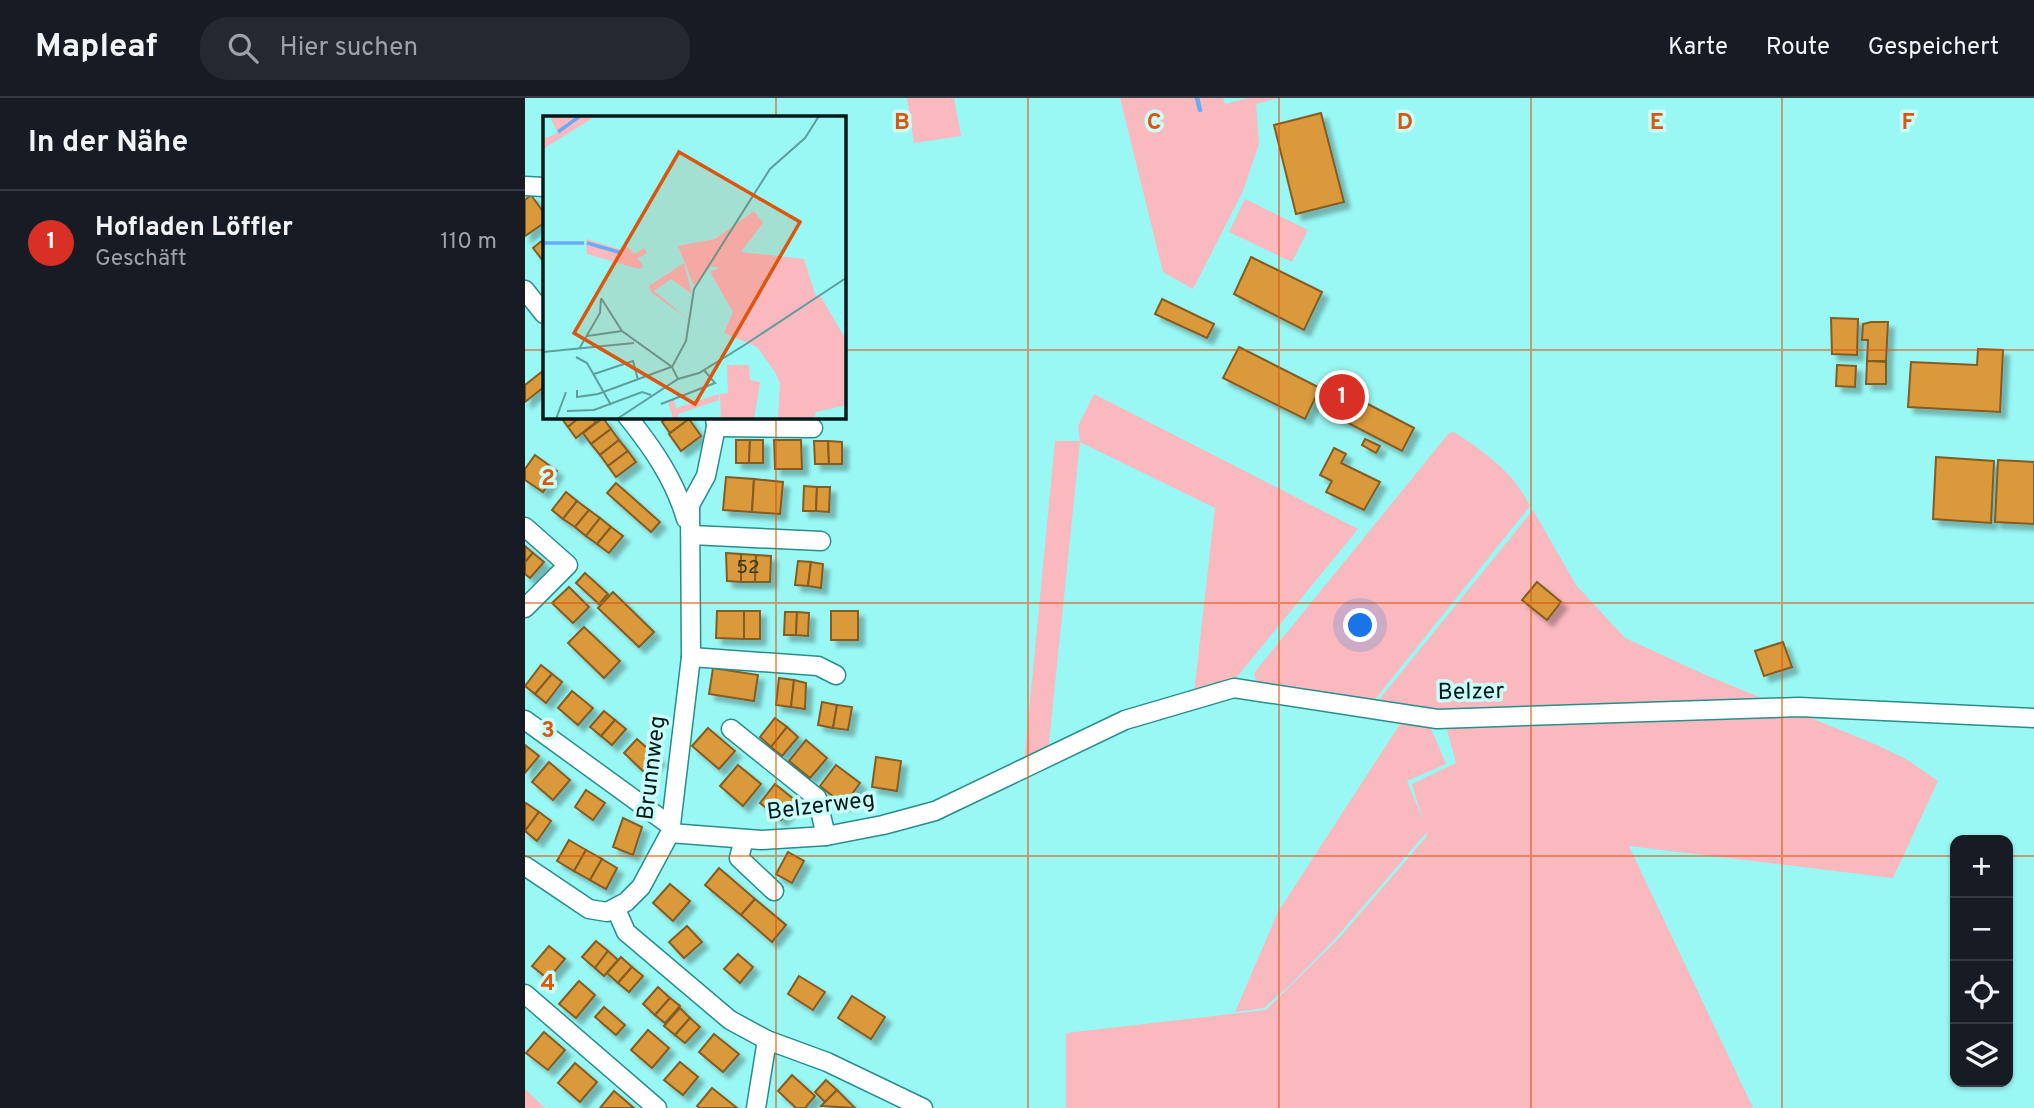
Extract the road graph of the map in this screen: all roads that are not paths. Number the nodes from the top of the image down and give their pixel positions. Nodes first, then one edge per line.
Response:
1 (525, 186) edge
2 (543, 187) edge
3 (525, 290) edge
4 (543, 313) edge
5 (629, 418) edge
6 (715, 422) edge
7 (813, 428) dead end
8 (525, 527) edge
9 (691, 536) junction
10 (821, 541) dead end
11 (525, 608) edge
12 (691, 657) junction
13 (836, 675) dead end
14 (2034, 719) edge
15 (525, 720) edge
16 (731, 729) dead end
17 (935, 811) joint
18 (670, 829) junction
19 (826, 836) junction
20 (744, 839) junction
21 (525, 866) edge
22 (773, 891) dead end
23 (616, 909) junction
24 (525, 994) edge
25 (767, 1040) junction
26 (763, 1104) edge
27 (657, 1108) edge
28 (923, 1108) edge

1 - 2 street
3 - 4 street
5 - 9 street, Brunnweg
6 - 7 street, Brunnweg
6 - 9 street, Brunnweg
8 - 11 street
9 - 10 street
9 - 12 street, Brunnweg
12 - 13 street
12 - 18 street, Brunnweg
14 - 17 street, Belzer
15 - 18 street
16 - 19 street
17 - 19 street, Belzerweg
18 - 20 street, Belzerweg
18 - 23 street, Brunnweg
19 - 20 street, Belzerweg
20 - 22 street
21 - 23 street
23 - 25 street
24 - 27 street
25 - 26 street
25 - 28 street

